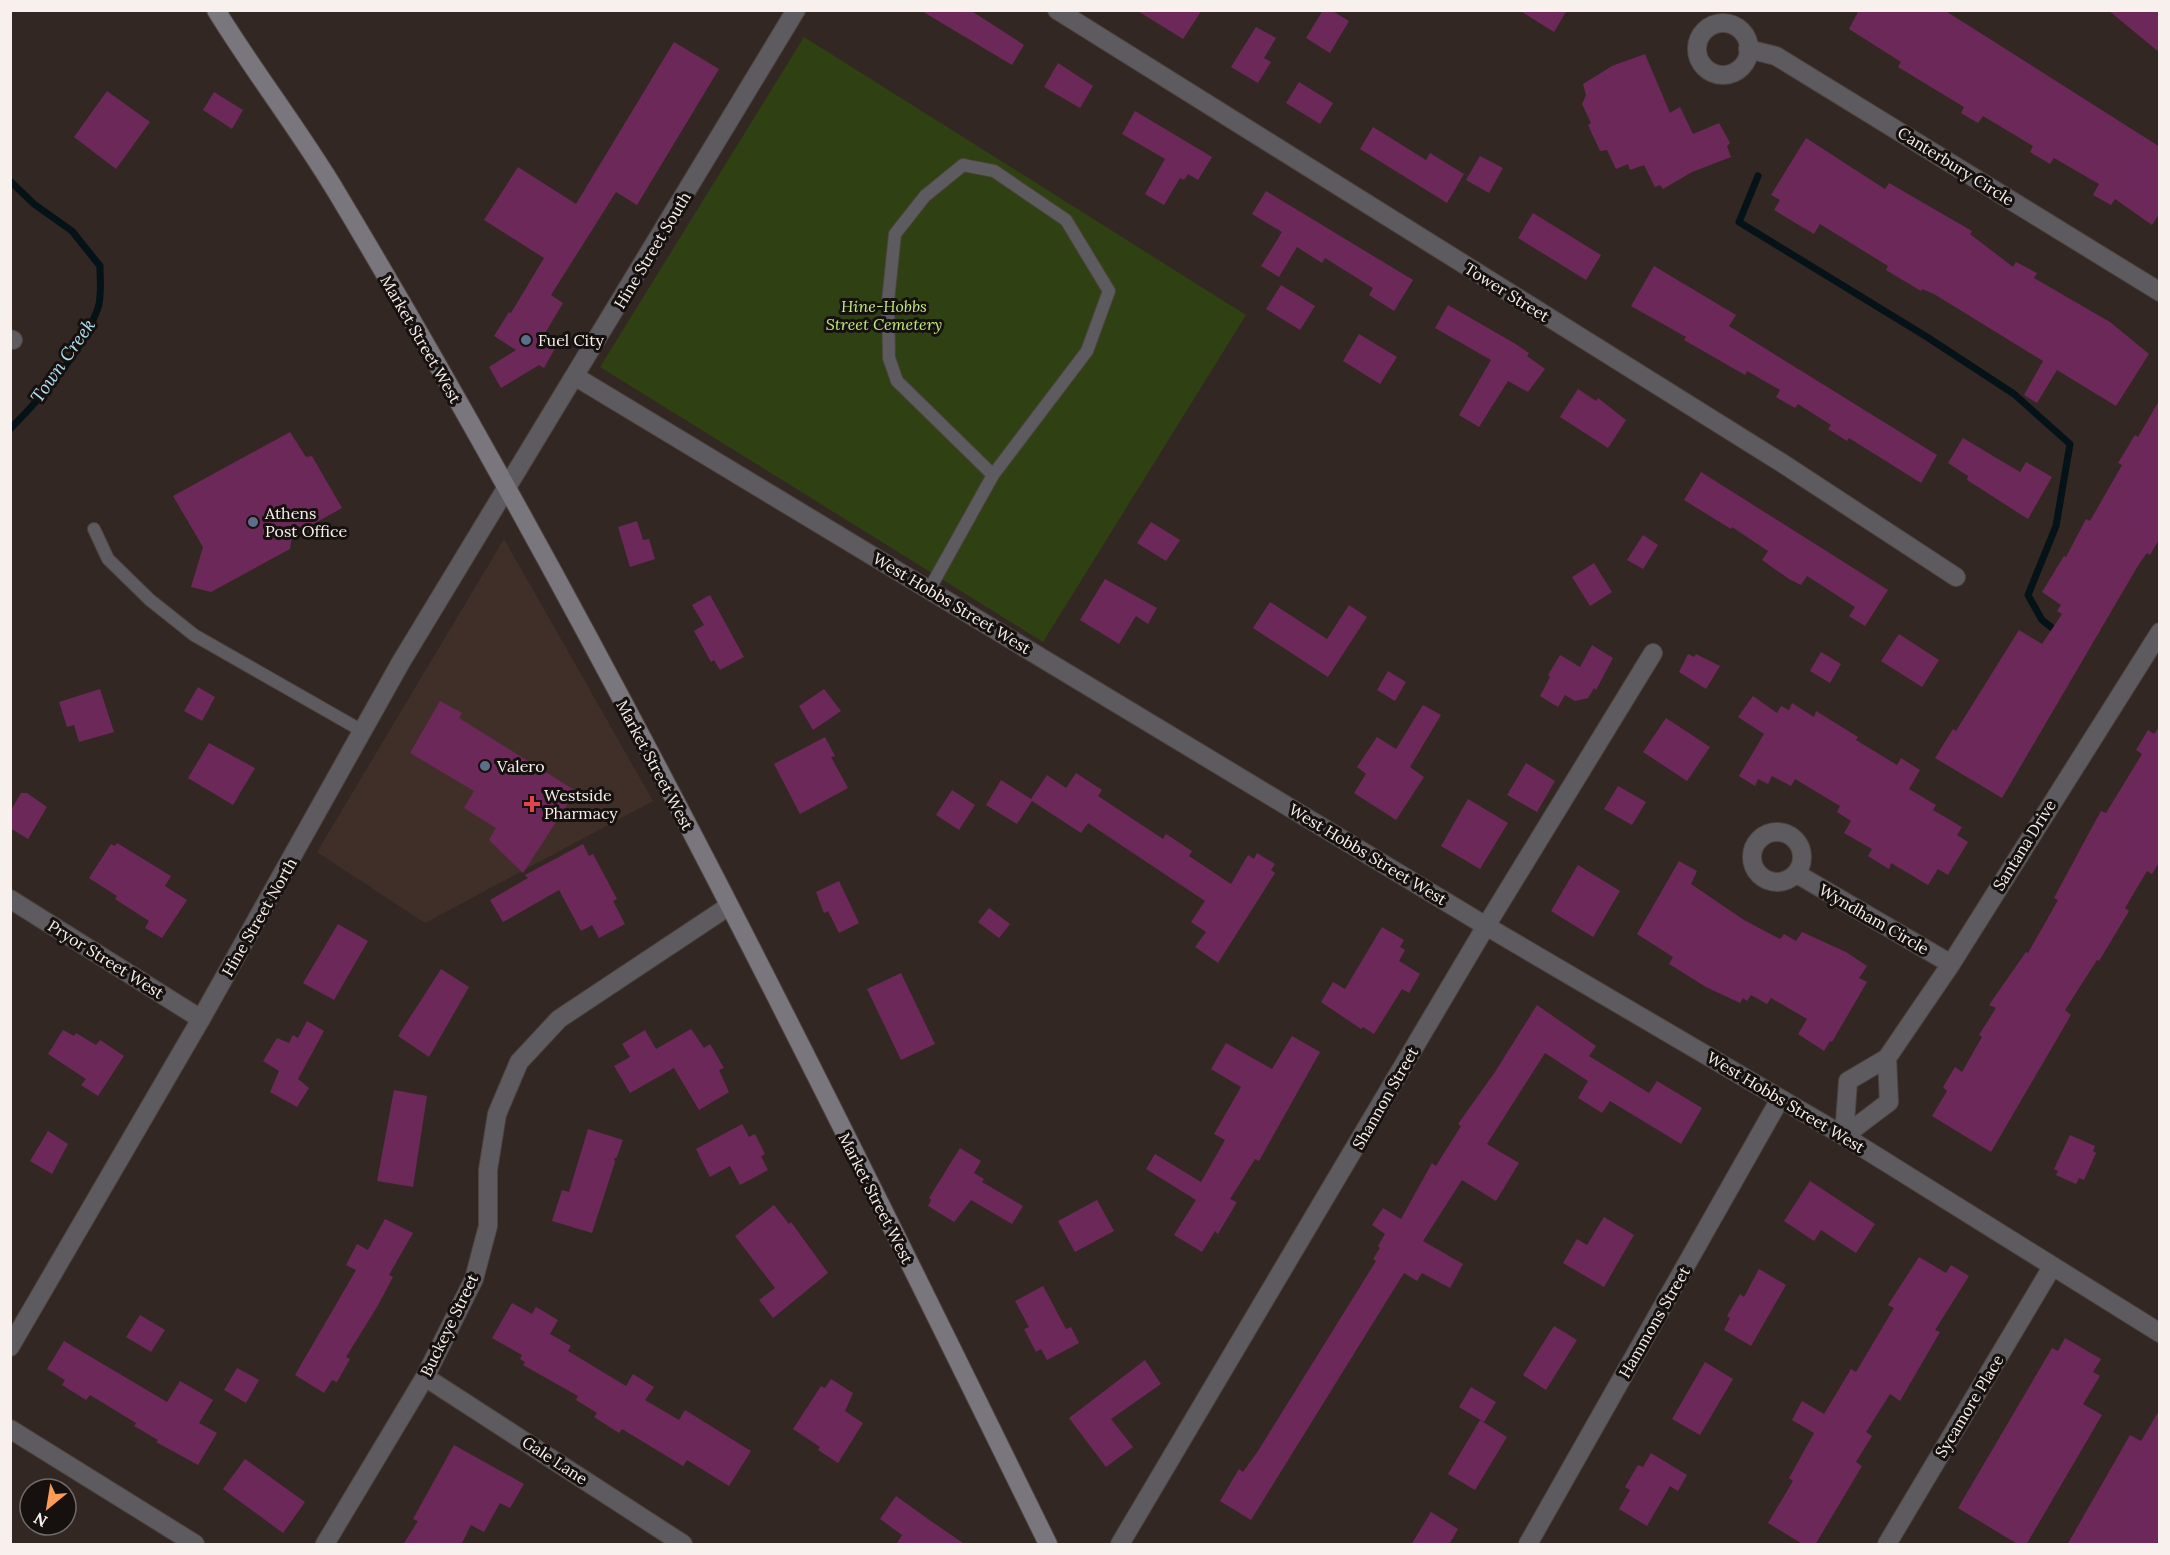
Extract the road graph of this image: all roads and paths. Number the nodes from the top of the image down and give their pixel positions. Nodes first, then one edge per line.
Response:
1 (796, 10) edge
2 (1057, 10) edge
3 (223, 13) edge
4 (1748, 49) dead end
5 (2160, 292) edge
6 (576, 377) junction
7 (993, 476) junction
8 (507, 487) junction
9 (94, 529) dead end
10 (1956, 577) dead end
11 (929, 590) junction
12 (2160, 632) edge
13 (1653, 653) dead end
14 (364, 732) junction
15 (1797, 874) dead end
16 (10, 898) edge
17 (729, 906) junction
18 (1486, 926) junction
19 (1951, 963) junction
20 (201, 1019) junction
21 (1887, 1058) junction
22 (1780, 1099) junction
23 (1844, 1136) junction
24 (2052, 1267) junction
25 (2160, 1333) edge
26 (10, 1347) edge
27 (425, 1377) junction
28 (10, 1429) edge
29 (195, 1545) edge
30 (325, 1545) edge
31 (683, 1545) edge
32 (1048, 1545) edge
33 (1120, 1545) edge
34 (1528, 1545) edge
35 (1887, 1545) edge

1 - 6 street, Hine Street South
2 - 10 street, Tower Street
3 - 8 main road, Market Street West
4 - 5 street, Canterbury Circle
6 - 8 street, Hine Street South
6 - 11 street, West Hobbs Street West
7 - 7 lane
7 - 11 lane
8 - 14 street, Hine Street North
8 - 17 main road, Market Street West
9 - 14 lane
11 - 18 street, West Hobbs Street West
12 - 19 street, Santana Drive
13 - 18 street, Shannon Street
14 - 20 street, Hine Street North
15 - 19 street, Wyndham Circle
16 - 20 street, Pryor Street West
17 - 27 street, Buckeye Street
17 - 32 main road, Market Street West
18 - 22 street, West Hobbs Street West
18 - 33 street, Shannon Street
19 - 21 street, Santana Drive
20 - 26 street, Hine Street North
21 - 23 street, Santana Drive
21 - 23 street
22 - 23 street, West Hobbs Street West
22 - 34 street, Hammons Street
23 - 24 street, West Hobbs Street West
24 - 25 street, West Hobbs Street West
24 - 35 street, Sycamore Place
27 - 30 street, Buckeye Street
27 - 31 street, Gale Lane
28 - 29 street

